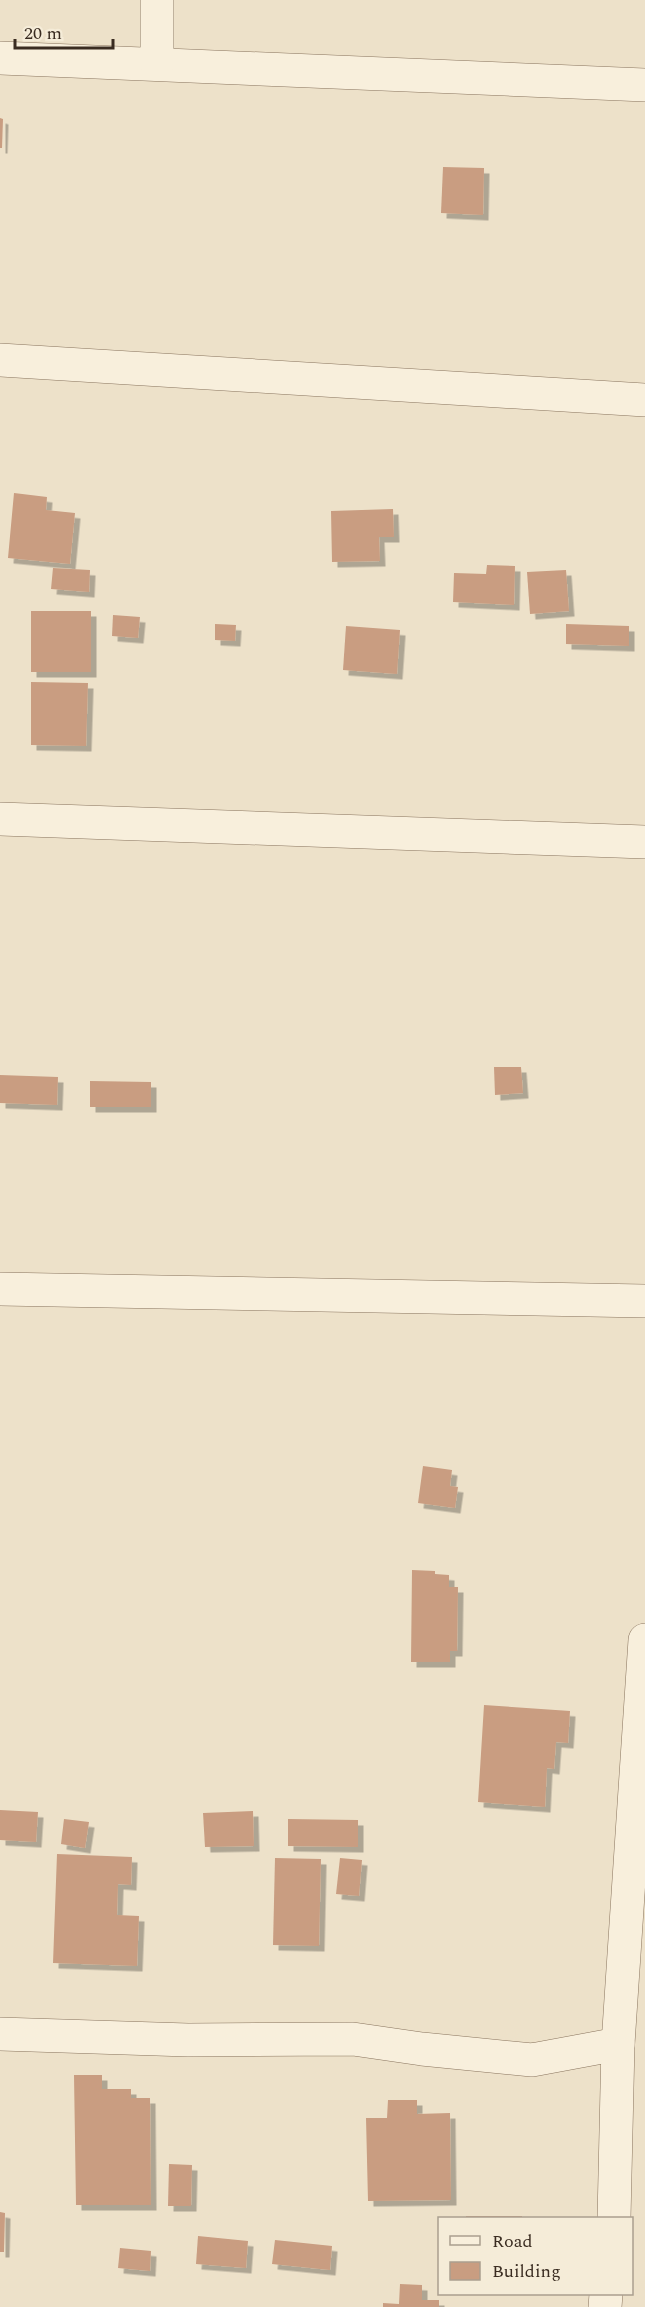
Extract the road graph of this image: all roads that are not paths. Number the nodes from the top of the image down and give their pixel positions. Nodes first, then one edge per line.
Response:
1 (157, 0) edge
2 (0, 58) edge
3 (157, 64) junction
4 (645, 85) edge
5 (0, 360) edge
6 (645, 400) edge
7 (0, 819) edge
8 (645, 842) edge
9 (0, 1289) edge
10 (645, 1300) edge
11 (645, 1640) edge
12 (0, 2034) edge
13 (618, 2044) junction
14 (614, 2217) edge

1 - 3 street
2 - 3 street
3 - 4 street
5 - 6 street
7 - 8 street
9 - 10 street
11 - 13 street
12 - 13 street
13 - 14 street

